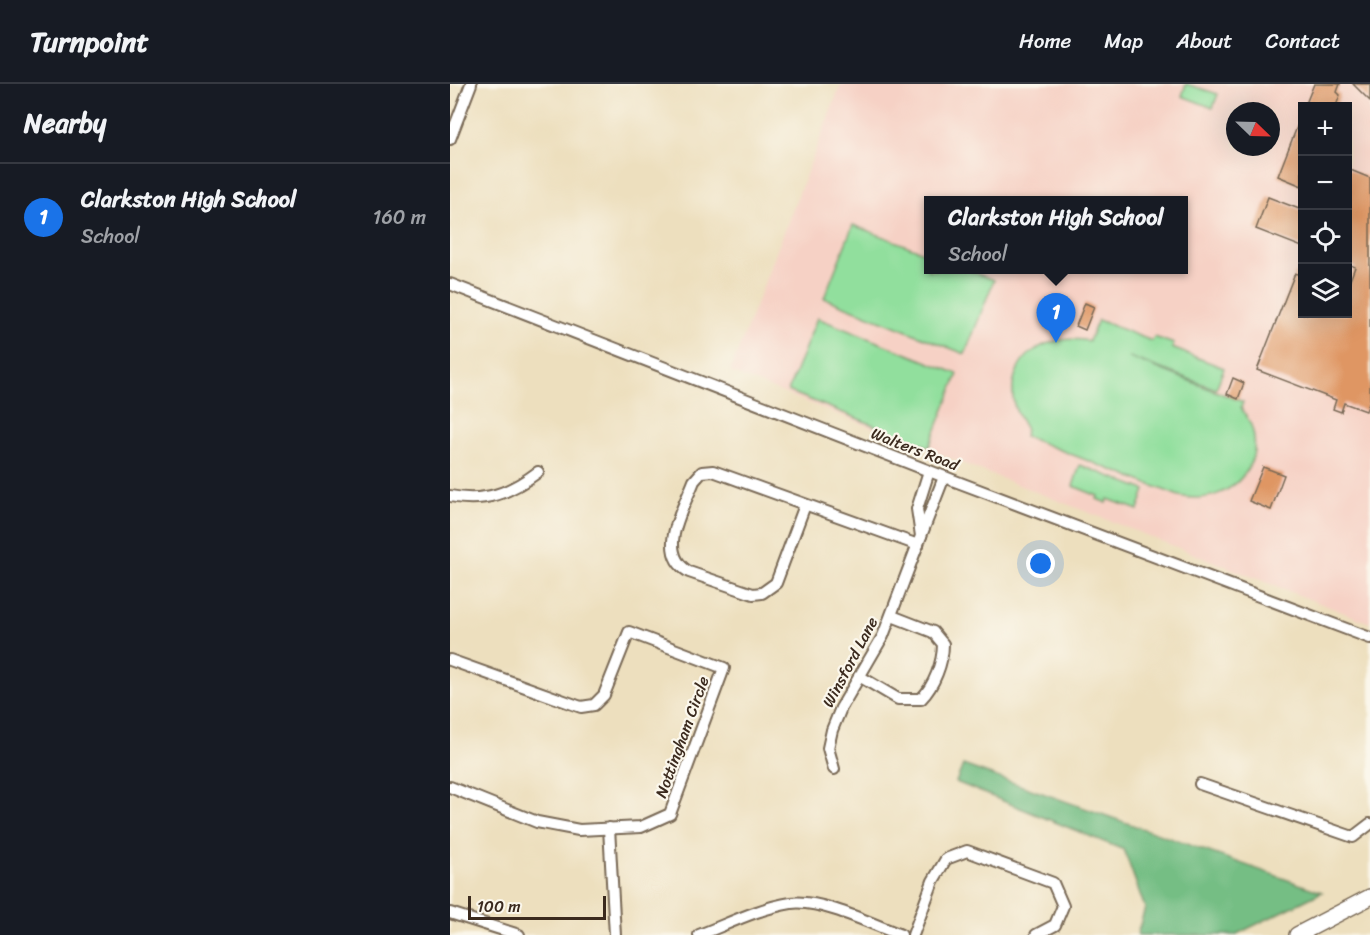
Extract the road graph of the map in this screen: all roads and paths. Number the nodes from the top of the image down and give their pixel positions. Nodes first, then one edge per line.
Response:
1 (471, 84) edge
2 (451, 134) edge
3 (450, 284) edge
4 (929, 471) junction
5 (538, 472) dead end
6 (944, 477) junction
7 (450, 496) edge
8 (806, 505) junction
9 (919, 541) junction
10 (891, 616) junction
11 (1370, 638) edge
12 (450, 660) edge
13 (860, 676) junction
14 (834, 769) dead end
15 (1200, 784) dead end
16 (450, 787) edge
17 (1370, 824) edge
18 (609, 828) junction
19 (1370, 897) edge
20 (450, 913) edge
21 (519, 935) edge
22 (615, 935) edge
23 (699, 935) edge
24 (901, 935) edge
25 (913, 935) edge
26 (1036, 935) edge
27 (1297, 935) edge

1 - 2 street
3 - 4 street, Walters Road
4 - 6 street, Walters Road
4 - 9 street, Winsford Lane
5 - 7 street
6 - 9 street, Winsford Lane
6 - 11 street, Walters Road
8 - 8 street
8 - 9 street
9 - 10 street, Winsford Lane
10 - 13 street, Winsford Lane
10 - 13 street
12 - 18 street, Nottingham Circle
13 - 14 street, Winsford Lane
15 - 17 street
16 - 18 street, Nottingham Circle
18 - 22 street
19 - 27 highway
20 - 21 street
23 - 24 street
25 - 26 street

